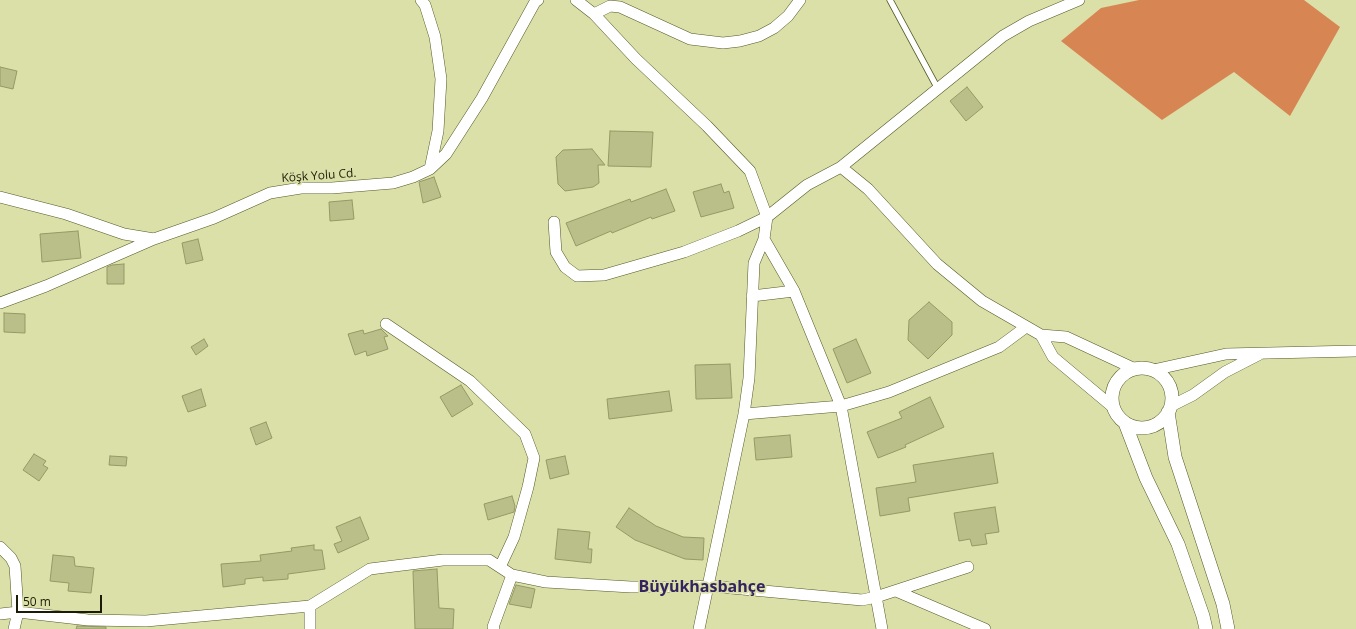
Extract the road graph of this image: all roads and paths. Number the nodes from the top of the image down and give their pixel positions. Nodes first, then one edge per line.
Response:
1 (421, 0) edge
2 (576, 0) edge
3 (800, 0) edge
4 (890, 0) edge
5 (1079, 0) edge
6 (536, 1) edge
7 (594, 14) junction
8 (938, 89) junction
9 (841, 167) junction
10 (430, 170) junction
11 (0, 197) edge
12 (767, 218) junction
13 (554, 222) dead end
14 (154, 239) junction
15 (764, 239) junction
16 (794, 291) junction
17 (752, 296) junction
18 (0, 303) edge
19 (386, 324) dead end
20 (1026, 327) junction
21 (1041, 335) junction
22 (1356, 351) edge
23 (1262, 352) junction
24 (1135, 369) junction
25 (1153, 370) junction
26 (841, 406) junction
27 (1114, 408) junction
28 (1170, 409) junction
29 (744, 414) junction
30 (1125, 423) junction
31 (0, 547) edge
32 (500, 567) junction
33 (968, 567) dead end
34 (512, 576) junction
35 (709, 586) junction
36 (896, 591) junction
37 (876, 597) junction
38 (310, 606) junction
39 (18, 612) junction
40 (0, 614) edge
41 (14, 629) edge
42 (310, 629) edge
43 (494, 629) edge
44 (699, 629) edge
45 (882, 629) edge
46 (985, 629) edge
47 (1206, 629) edge
48 (1228, 629) edge

1 - 10 street
2 - 7 street
3 - 7 street
4 - 8 lane
5 - 8 street
6 - 10 street, Köşk Yolu Cd.
7 - 12 street
8 - 9 street
9 - 12 street
9 - 20 street
10 - 14 street, Köşk Yolu Cd.
11 - 14 street, Köşk Yolu Cd.
12 - 13 street
12 - 15 street
14 - 18 street
15 - 16 street
15 - 17 street
16 - 17 street
16 - 26 street
17 - 29 street
19 - 32 street
20 - 21 street
20 - 26 street
21 - 24 street
21 - 27 street
22 - 23 street
23 - 25 street
23 - 28 street
24 - 25 street
24 - 27 street
25 - 28 street
26 - 29 street
26 - 37 street
27 - 30 street
28 - 30 street
28 - 48 street
29 - 35 street
30 - 47 street
31 - 39 street
32 - 34 street
32 - 38 street
33 - 36 street
34 - 35 street
34 - 43 street
35 - 37 street
35 - 44 street
36 - 37 street
36 - 46 street
37 - 45 street
38 - 39 street
38 - 42 street
39 - 40 street
39 - 41 street

